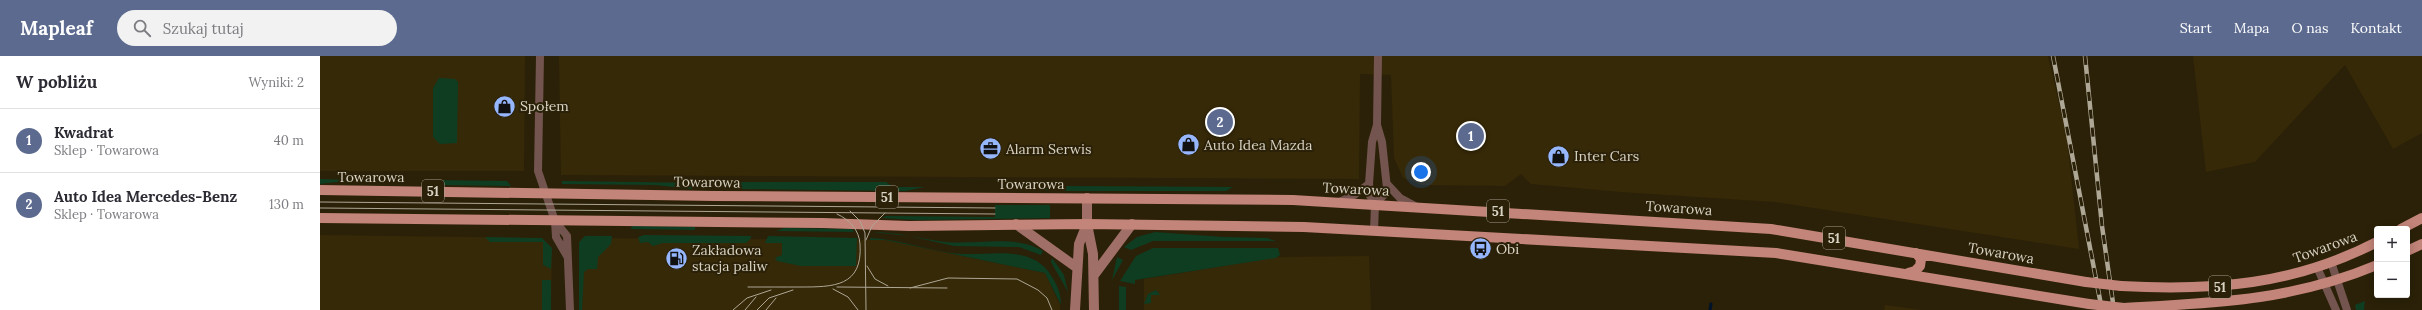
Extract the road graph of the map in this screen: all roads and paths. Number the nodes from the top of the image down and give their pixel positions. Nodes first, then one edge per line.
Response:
1 (540, 56) edge
2 (1378, 56) edge
3 (1377, 125) junction
4 (1369, 184) junction
5 (1387, 184) junction
6 (320, 190) edge
7 (545, 193) junction
8 (1087, 198) junction
9 (1338, 202) junction
10 (1375, 204) junction
11 (1416, 207) junction
12 (320, 218) edge
13 (2422, 218) edge
14 (555, 221) junction
15 (1016, 224) junction
16 (1087, 224) junction
17 (1132, 224) junction
18 (2407, 226) edge
19 (1374, 230) junction
20 (2374, 243) edge
21 (2422, 244) edge
22 (2410, 250) edge
23 (1916, 253) junction
24 (2332, 262) junction
25 (2374, 266) edge
26 (1076, 267) junction
27 (2318, 267) junction
28 (1906, 273) junction
29 (1094, 275) junction
30 (2339, 281) junction
31 (2325, 285) junction
32 (570, 310) edge
33 (1075, 310) edge
34 (1094, 310) edge
35 (2336, 310) edge
36 (2347, 310) edge

1 - 7 street
2 - 3 street
3 - 4 street
3 - 5 street
4 - 9 street
4 - 10 street
5 - 10 street
5 - 11 street
6 - 7 main road, Towarowa / 51
7 - 8 main road, Towarowa / 51
7 - 14 street
8 - 9 main road, Towarowa / 51
8 - 16 main road
9 - 10 main road, Towarowa / 51
10 - 11 main road, Towarowa / 51
10 - 19 street
11 - 23 main road, Towarowa / 51
12 - 14 main road, 51
13 - 18 main road
14 - 15 main road, 51
14 - 32 street
15 - 16 main road, 51
15 - 26 main road
16 - 17 main road, 51
16 - 26 main road
16 - 29 main road
17 - 19 main road, 51
17 - 29 main road
19 - 28 main road, 51
20 - 24 main road, Towarowa / 51
21 - 22 main road
23 - 27 main road, Towarowa / 51, bridge
23 - 28 main road
24 - 27 main road, Towarowa / 51
24 - 30 street
25 - 30 main road, 51
26 - 33 main road
27 - 31 street
28 - 31 main road, 51, bridge
29 - 34 main road
30 - 31 main road, 51
30 - 36 street
31 - 35 street

